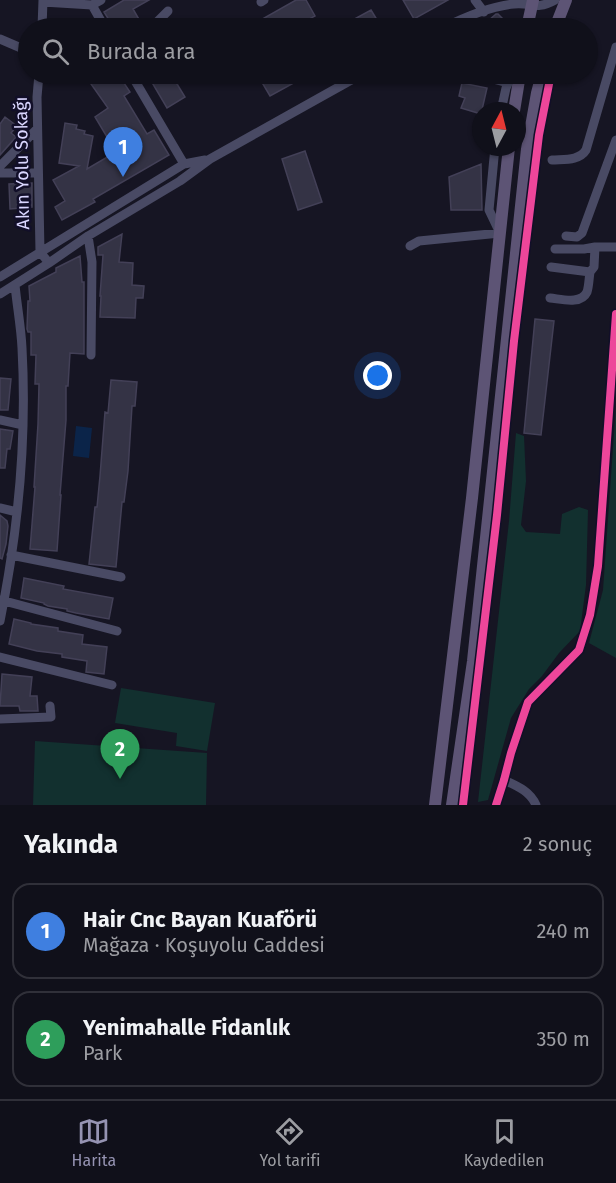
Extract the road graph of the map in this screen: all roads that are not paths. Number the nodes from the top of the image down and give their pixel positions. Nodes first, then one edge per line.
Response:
1 (101, 0) edge
2 (475, 0) edge
3 (499, 0) edge
4 (555, 0) edge
5 (566, 0) edge
6 (43, 1) edge
7 (532, 3) edge
8 (92, 5) junction
9 (168, 12) dead end
10 (484, 12) junction
11 (42, 18) edge
12 (99, 18) edge
13 (162, 18) edge
14 (468, 18) edge
15 (528, 18) edge
16 (559, 18) edge
17 (0, 39) edge
18 (18, 47) edge
19 (616, 47) edge
20 (38, 84) edge
21 (137, 84) edge
22 (344, 84) edge
23 (508, 84) edge
24 (518, 84) edge
25 (539, 84) edge
26 (503, 102) edge
27 (515, 102) edge
28 (37, 129) junction
29 (616, 141) edge
30 (494, 156) edge
31 (508, 156) edge
32 (210, 159) junction
33 (552, 160) dead end
34 (184, 164) junction
35 (0, 166) edge
36 (0, 173) edge
37 (38, 174) junction
38 (500, 233) junction
39 (88, 236) junction
40 (566, 236) dead end
41 (410, 246) dead end
42 (594, 247) junction
43 (616, 247) edge
44 (555, 249) dead end
45 (40, 252) junction
46 (50, 263) junction
47 (551, 267) dead end
48 (590, 272) junction
49 (0, 276) edge
50 (15, 285) junction
51 (0, 294) edge
52 (550, 298) dead end
53 (616, 314) edge
54 (90, 355) dead end
55 (0, 420) edge
56 (23, 425) junction
57 (0, 508) edge
58 (17, 512) junction
59 (11, 555) junction
60 (121, 577) dead end
61 (2, 600) edge
62 (0, 621) edge
63 (117, 631) dead end
64 (0, 657) edge
65 (112, 685) dead end
66 (50, 706) dead end
67 (0, 720) edge
68 (504, 780) junction
69 (435, 805) edge
70 (452, 805) edge
71 (496, 805) edge
72 (536, 805) edge

1 - 8 street
2 - 10 street
3 - 10 street
4 - 7 street
5 - 16 main road
6 - 8 street
6 - 11 street
7 - 10 street
7 - 15 main road
8 - 12 street
9 - 13 street
10 - 14 street
17 - 18 street
19 - 33 street
20 - 28 street, Akın Yolu Sokağı
21 - 34 street
22 - 32 street
23 - 26 street
24 - 27 main road
25 - 70 main road
28 - 35 street
28 - 37 street, Akın Yolu Sokağı
29 - 40 street
30 - 38 street
31 - 38 main road
32 - 34 street
32 - 39 street
34 - 45 street
36 - 37 street
37 - 45 street, Akın Yolu Sokağı
38 - 41 street
38 - 69 main road
39 - 46 street
39 - 54 street
42 - 43 street
42 - 44 street
42 - 48 street
45 - 46 street
45 - 49 street
46 - 50 street
47 - 48 street
48 - 52 street
50 - 51 street
50 - 56 street
53 - 68 street
55 - 56 street
56 - 58 street
57 - 58 street
58 - 59 street
59 - 60 street
59 - 61 street
61 - 62 street
61 - 63 street
64 - 65 street
66 - 67 street
68 - 71 street
68 - 72 street

